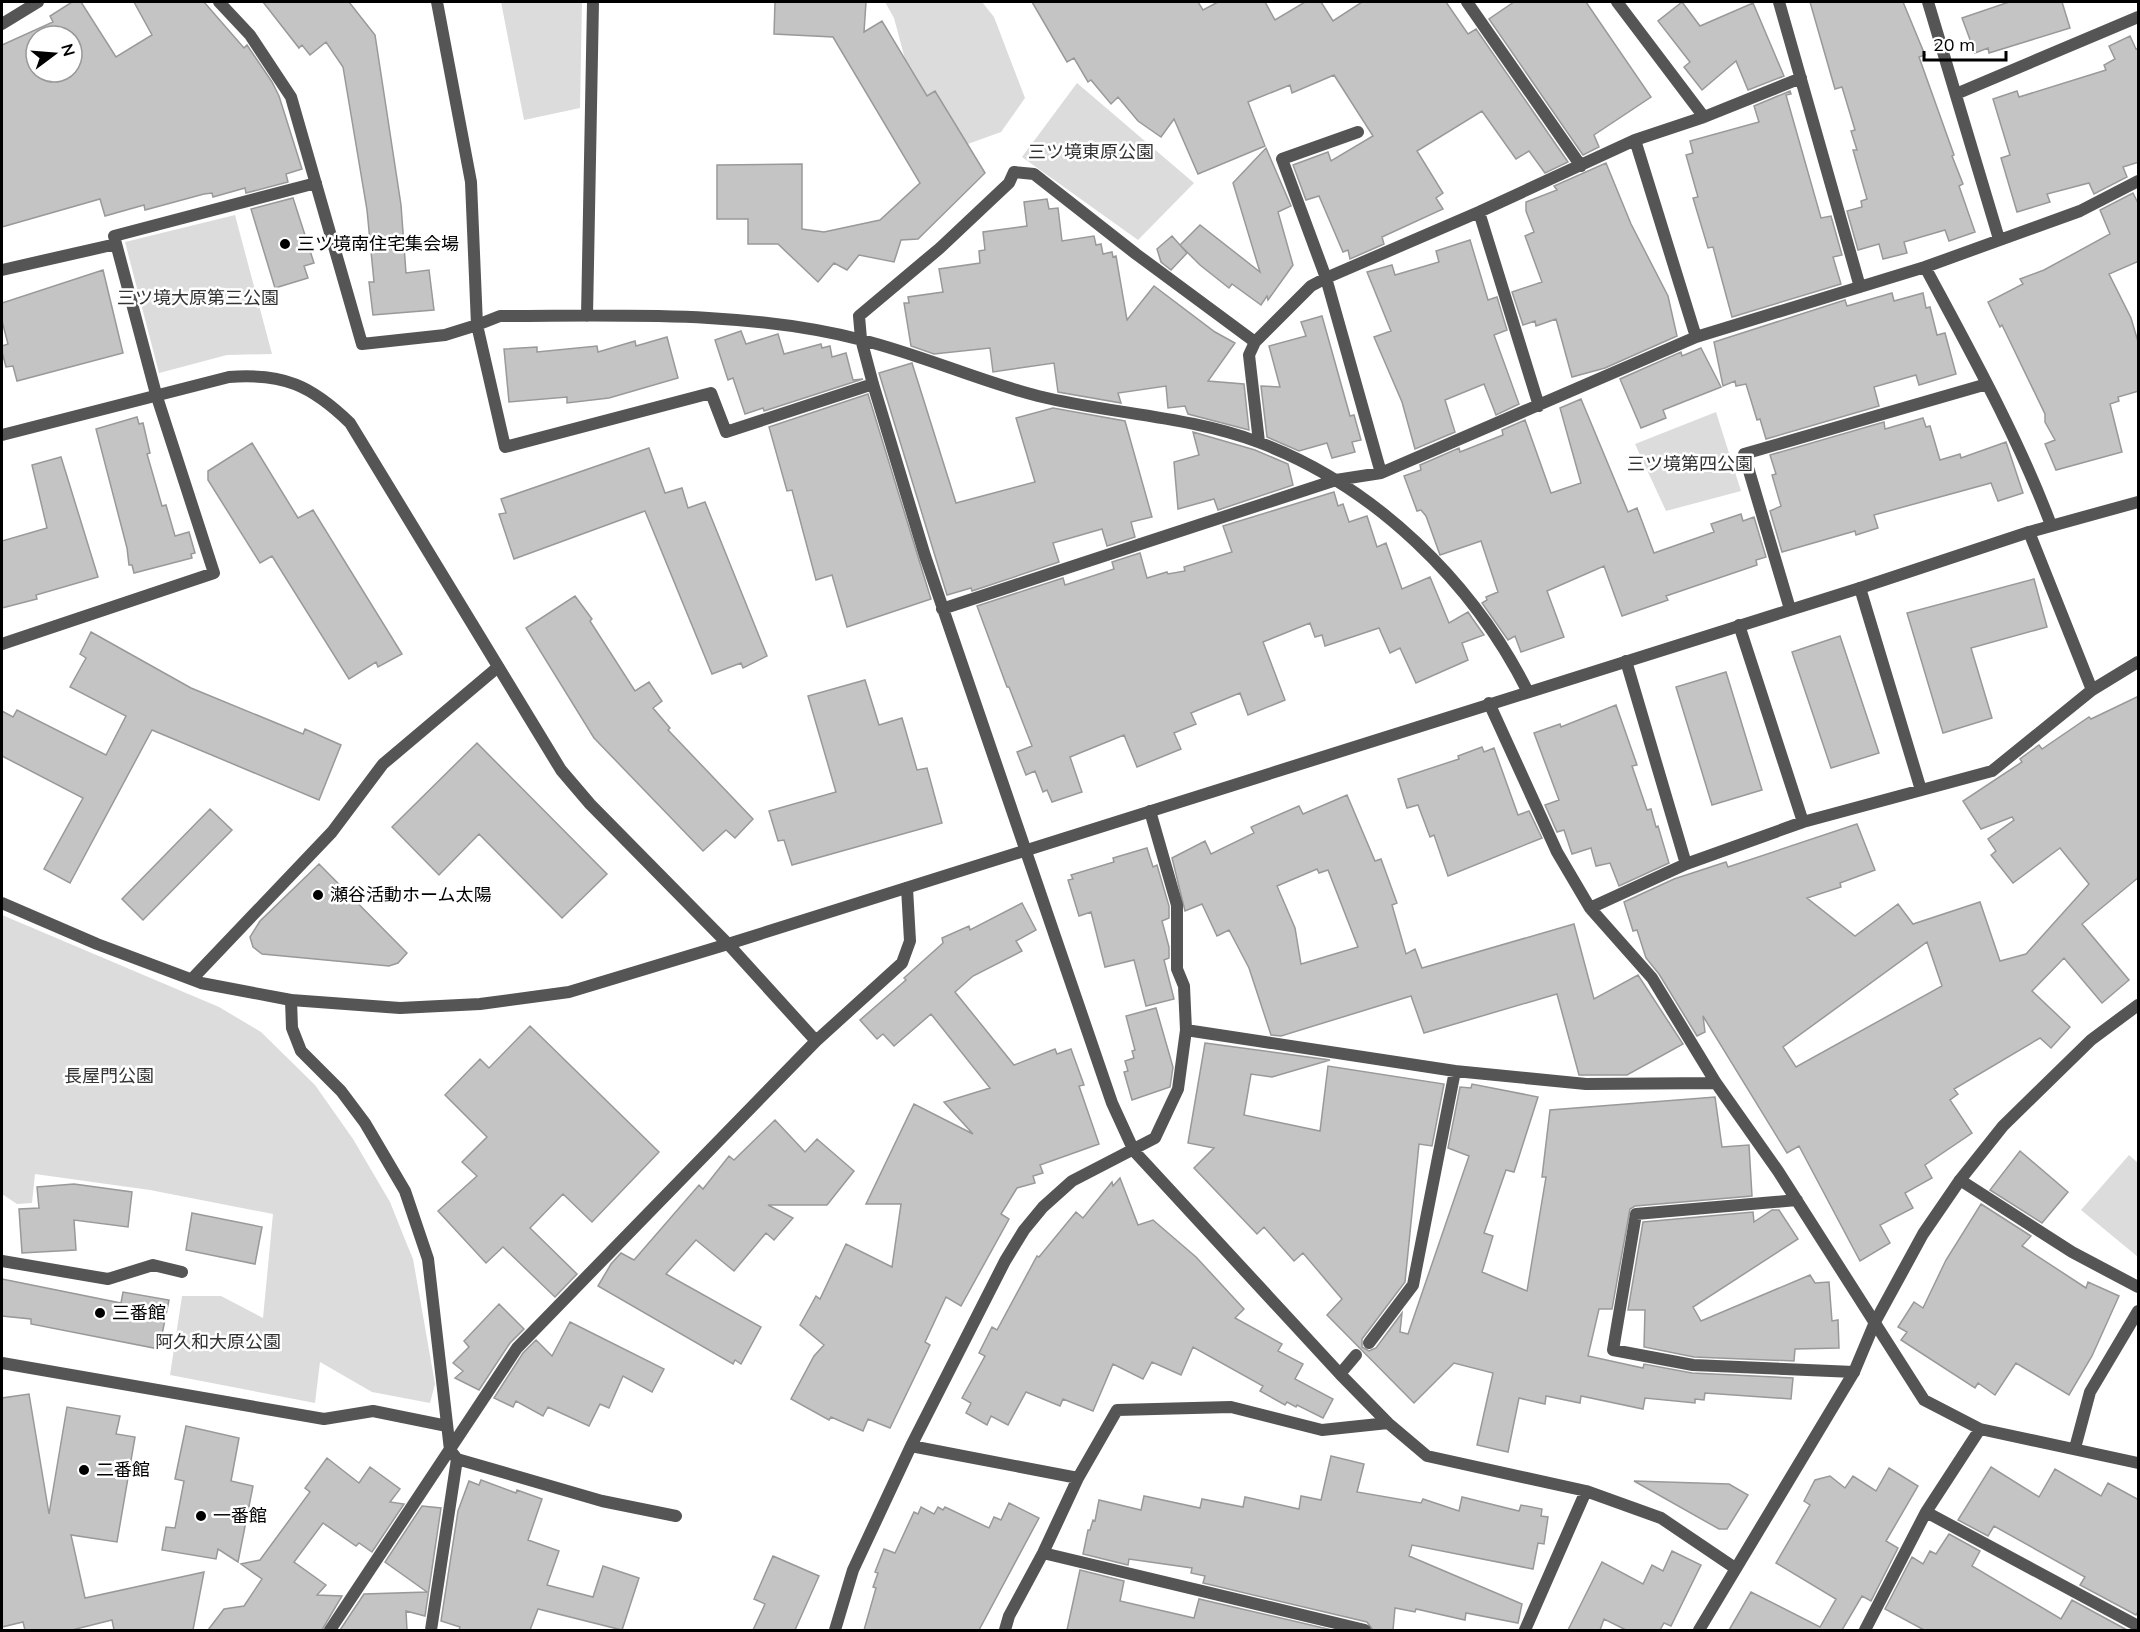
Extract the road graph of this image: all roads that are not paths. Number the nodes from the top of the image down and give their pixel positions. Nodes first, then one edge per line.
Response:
1 (38, 2) edge
2 (219, 2) edge
3 (437, 2) edge
4 (593, 2) edge
5 (1467, 2) edge
6 (1617, 2) edge
7 (1779, 2) edge
8 (1928, 2) edge
9 (2139, 17) edge
10 (2, 24) edge
11 (1801, 78) junction
12 (1956, 94) junction
13 (1704, 117) junction
14 (1358, 132) dead end
15 (1635, 140) junction
16 (1581, 166) junction
17 (2139, 181) edge
18 (316, 183) junction
19 (1479, 213) junction
20 (1999, 240) junction
21 (117, 244) junction
22 (1925, 267) junction
23 (2, 270) edge
24 (1326, 278) junction
25 (1860, 287) junction
26 (587, 316) junction
27 (477, 325) junction
28 (1696, 337) junction
29 (861, 339) junction
30 (1256, 342) junction
31 (873, 384) junction
32 (1987, 384) junction
33 (156, 394) junction
34 (1539, 406) junction
35 (2, 435) edge
36 (1259, 442) junction
37 (1382, 473) junction
38 (1336, 480) junction
39 (2139, 502) edge
40 (2051, 525) junction
41 (2029, 532) junction
42 (1860, 588) junction
43 (942, 609) junction
44 (1790, 609) junction
45 (1739, 625) junction
46 (2, 644) edge
47 (1626, 662) junction
48 (2139, 662) edge
49 (498, 667) junction
50 (2092, 690) junction
51 (1527, 692) junction
52 (1489, 703) junction
53 (1921, 790) junction
54 (1150, 811) junction
55 (1803, 822) junction
56 (1026, 850) junction
57 (1686, 864) junction
58 (907, 888) junction
59 (2, 903) edge
60 (1590, 908) junction
61 (728, 944) junction
62 (192, 979) junction
63 (291, 1000) junction
64 (2139, 1005) edge
65 (1186, 1029) junction
66 (816, 1041) junction
67 (1455, 1071) junction
68 (1716, 1083) junction
69 (1134, 1151) junction
70 (1960, 1180) junction
71 (1797, 1200) junction
72 (2, 1261) edge
73 (182, 1272) dead end
74 (2139, 1287) edge
75 (2139, 1311) edge
76 (1875, 1322) junction
77 (1369, 1343) dead end
78 (1356, 1355) dead end
79 (2, 1363) edge
80 (1854, 1372) junction
81 (1340, 1374) junction
82 (1388, 1423) junction
83 (447, 1426) junction
84 (1980, 1429) junction
85 (911, 1446) junction
86 (2075, 1448) junction
87 (453, 1454) junction
88 (2139, 1463) edge
89 (1078, 1478) junction
90 (1586, 1491) junction
91 (1926, 1512) junction
92 (676, 1516) dead end
93 (1043, 1553) junction
94 (1735, 1568) junction
95 (2139, 1626) edge
96 (330, 1630) edge
97 (431, 1630) edge
98 (835, 1630) edge
99 (1005, 1630) edge
100 (1365, 1630) edge
101 (1525, 1630) edge
102 (1699, 1630) edge
103 (1865, 1630) edge

1 - 10 street
2 - 18 street
3 - 27 street
4 - 26 street
5 - 16 street
6 - 13 street
7 - 11 street
8 - 12 street
9 - 12 street
11 - 13 street
11 - 25 street
12 - 20 street
13 - 15 street
14 - 24 street
15 - 16 street
15 - 28 street
16 - 19 street
17 - 20 street
18 - 21 street
18 - 27 street
19 - 24 street
19 - 34 street
20 - 22 street
21 - 23 street
21 - 33 street
22 - 25 street
22 - 32 street
24 - 30 street
24 - 37 street
25 - 28 street
26 - 27 street
26 - 29 street
27 - 31 street
28 - 34 street
29 - 30 street
29 - 31 street
29 - 36 street
30 - 36 street
31 - 43 street
32 - 40 street
32 - 44 street
33 - 35 street
33 - 46 street
33 - 49 street
34 - 37 street
36 - 38 street
37 - 38 street
38 - 43 street
38 - 51 street
39 - 40 street
40 - 41 street
41 - 42 street
41 - 50 street
42 - 44 street
42 - 53 street
43 - 56 street
44 - 45 street
45 - 47 street
45 - 55 street
47 - 51 street
47 - 57 street
48 - 50 street
49 - 61 street
49 - 62 street
50 - 53 street
51 - 52 street
52 - 54 street
52 - 60 street
53 - 55 street
54 - 56 street
54 - 65 street
55 - 57 street
56 - 58 street
56 - 69 street
57 - 60 street
58 - 61 street
58 - 66 street
59 - 62 street
60 - 68 street
61 - 63 street
61 - 66 street
62 - 63 street
63 - 83 street
64 - 70 street
65 - 67 street
65 - 69 street
66 - 87 street
67 - 68 street
67 - 77 street
68 - 71 street
69 - 81 street
69 - 85 street
70 - 74 street
70 - 76 street
71 - 76 street
71 - 80 street
72 - 73 street
75 - 86 street
76 - 80 street
76 - 84 street
78 - 81 street
79 - 83 street
80 - 94 street
81 - 82 street
82 - 89 street
82 - 90 street
83 - 87 street
84 - 86 street
84 - 91 street
85 - 89 street
85 - 98 street
86 - 88 street
87 - 92 street
87 - 96 street
87 - 97 street
89 - 93 street
90 - 94 street
90 - 101 street
91 - 95 street
91 - 103 street
93 - 99 street
93 - 100 street
94 - 102 street

